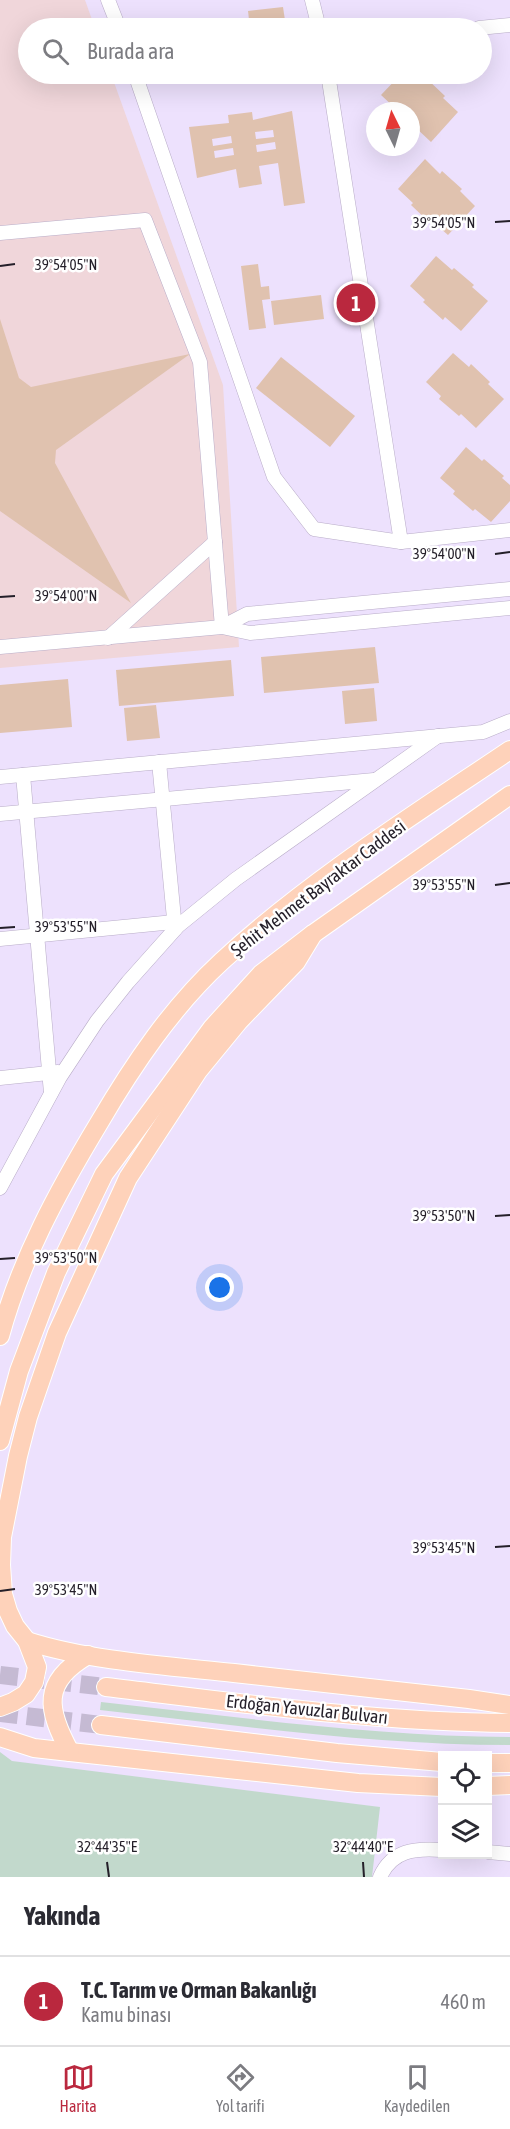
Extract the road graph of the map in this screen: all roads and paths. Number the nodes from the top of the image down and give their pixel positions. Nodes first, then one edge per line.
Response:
1 (108, 0) edge
2 (312, 0) edge
3 (115, 18) edge
4 (316, 18) edge
5 (510, 25) edge
6 (492, 27) edge
7 (138, 84) edge
8 (330, 84) edge
9 (0, 233) edge
10 (510, 530) edge
11 (215, 542) junction
12 (401, 542) junction
13 (510, 589) edge
14 (510, 608) edge
15 (222, 627) junction
16 (108, 638) junction
17 (0, 647) edge
18 (510, 721) edge
19 (438, 736) junction
20 (510, 750) edge
21 (159, 762) junction
22 (23, 775) junction
23 (0, 777) edge
24 (376, 780) junction
25 (510, 795) edge
26 (162, 798) junction
27 (27, 812) junction
28 (0, 814) edge
29 (175, 926) junction
30 (313, 934) junction
31 (37, 935) junction
32 (0, 939) edge
33 (63, 1072) junction
34 (48, 1073) junction
35 (0, 1078) edge
36 (51, 1093) junction
37 (0, 1188) edge
38 (0, 1336) edge
39 (0, 1441) edge
40 (27, 1641) junction
41 (88, 1655) junction
42 (106, 1687) tunnel mouth
43 (510, 1705) edge
44 (0, 1707) edge
45 (510, 1723) edge
46 (101, 1725) tunnel mouth
47 (0, 1737) edge
48 (70, 1752) junction
49 (438, 1761) edge
50 (492, 1763) edge
51 (510, 1763) edge
52 (510, 1785) edge
53 (492, 1786) edge
54 (438, 1787) edge
55 (438, 1850) edge
56 (492, 1852) edge
57 (510, 1854) edge
58 (380, 1877) edge

1 - 3 street
2 - 4 street
5 - 6 street
7 - 12 street
8 - 12 street
9 - 11 street
10 - 12 street
11 - 15 street
11 - 16 street
13 - 15 street
14 - 15 street
15 - 16 street
16 - 17 street
18 - 19 street
19 - 21 street
19 - 24 street
20 - 38 main road, Şehit Mehmet Bayraktar Caddesi
21 - 22 street
21 - 26 street
22 - 23 street
22 - 27 street
24 - 26 street
24 - 29 street
25 - 30 main road, Şehit Mehmet Bayraktar Caddesi
26 - 27 street
26 - 29 street
27 - 28 street
27 - 31 street
29 - 31 street
29 - 33 street
30 - 39 main road, Şehit Mehmet Bayraktar Caddesi
30 - 40 main road
31 - 32 street
31 - 34 street
33 - 34 street
33 - 36 street
34 - 35 street
34 - 36 street
36 - 37 street
40 - 41 main road
40 - 44 main road
41 - 43 main road
41 - 48 main road
42 - 45 main road, Erdoğan Yavuzlar Bulvarı
46 - 49 main road
47 - 48 main road
48 - 54 main road
50 - 51 main road
52 - 53 main road
55 - 58 street
56 - 57 street

